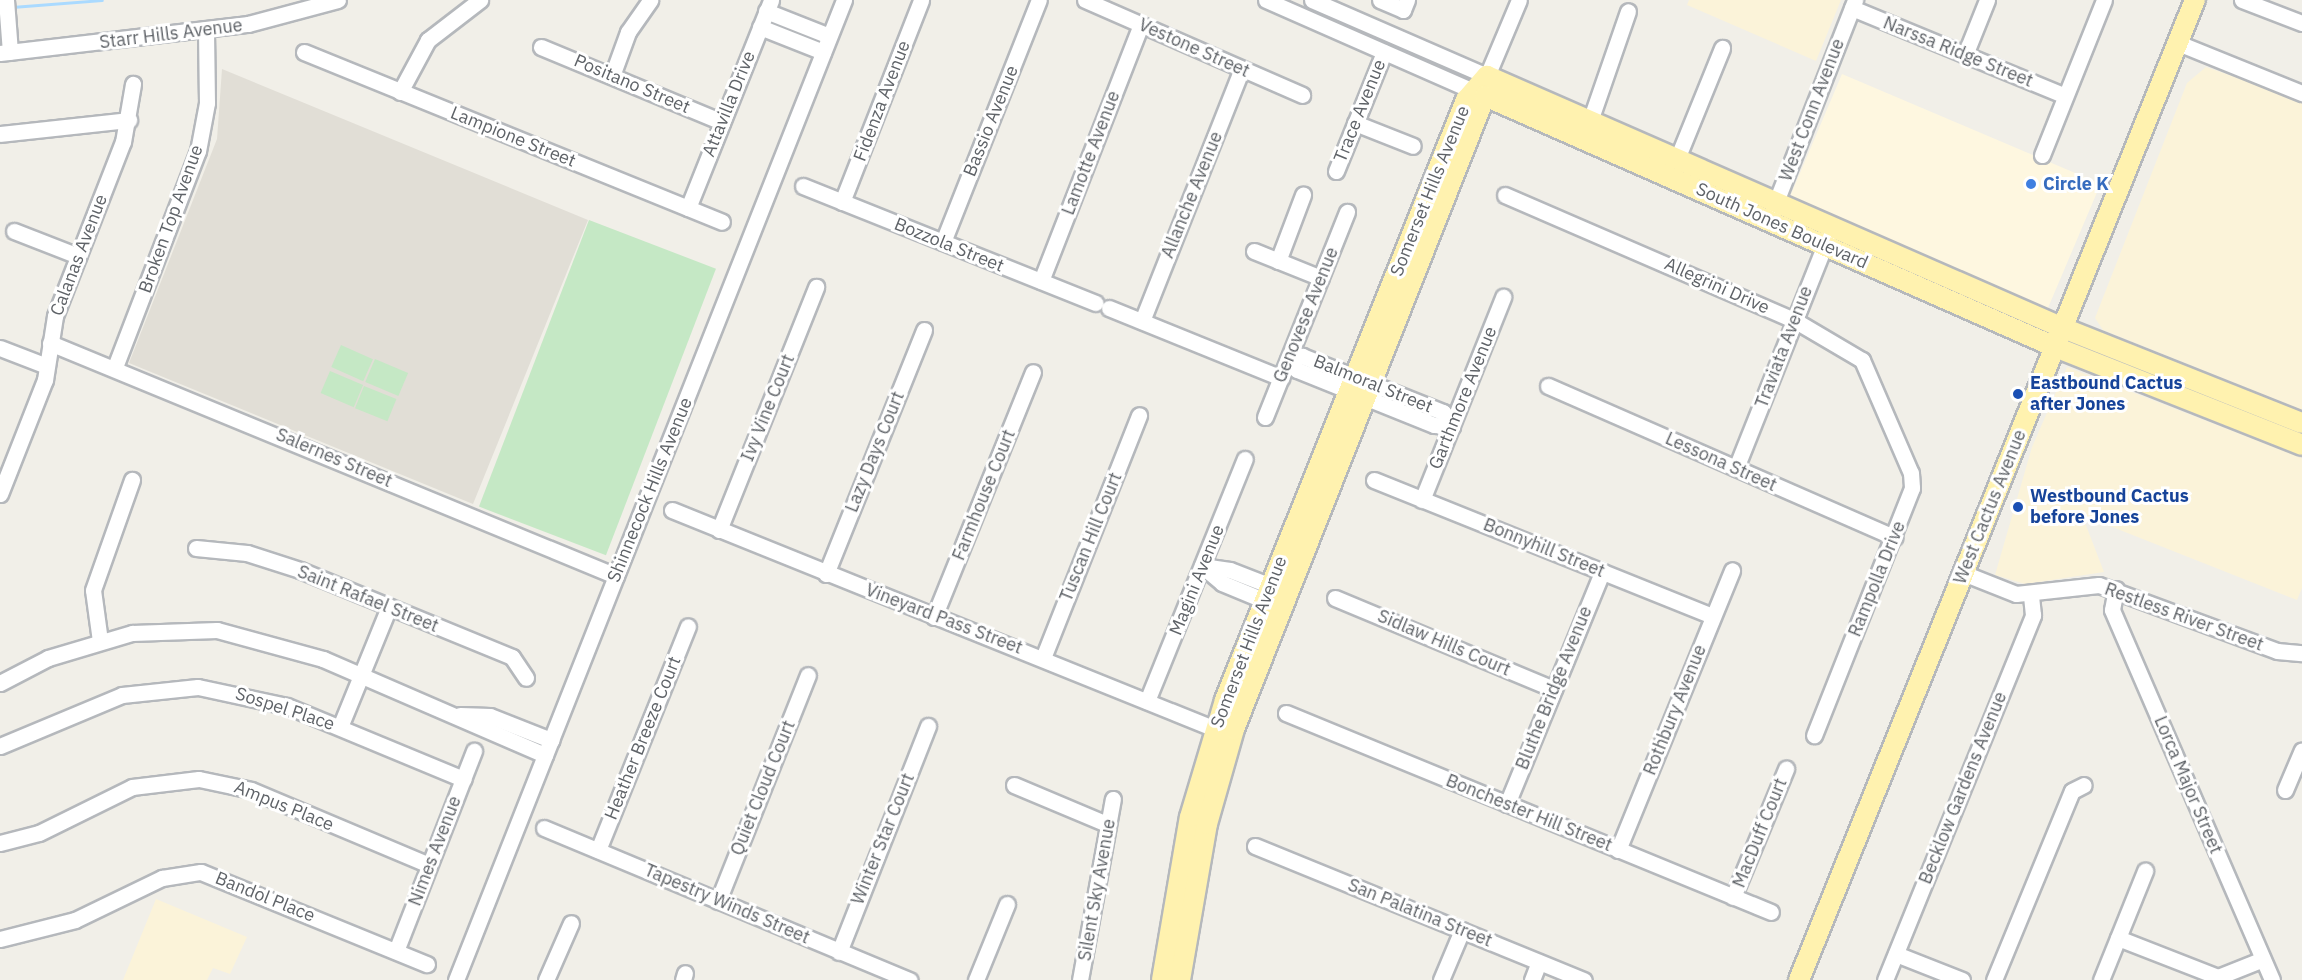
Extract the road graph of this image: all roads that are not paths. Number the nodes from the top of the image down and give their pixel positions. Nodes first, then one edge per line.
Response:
1 (6, 0) edge
2 (338, 0) edge
3 (480, 0) edge
4 (650, 0) edge
5 (844, 0) edge
6 (921, 0) edge
7 (1039, 0) edge
8 (1085, 0) edge
9 (1266, 0) edge
10 (1312, 0) edge
11 (1380, 0) edge
12 (1519, 0) edge
13 (1987, 0) edge
14 (2104, 0) edge
15 (2195, 0) edge
16 (2242, 0) edge
17 (1853, 4) edge
18 (1405, 5) edge
19 (769, 6) edge
20 (2279, 7) edge
21 (1628, 11) dead end
22 (2302, 23) edge
23 (1141, 25) junction
24 (760, 27) junction
25 (206, 30) junction
26 (830, 36) junction
27 (2178, 44) junction
28 (542, 46) dead end
29 (1722, 48) dead end
30 (5, 52) edge
31 (304, 52) dead end
32 (823, 52) junction
33 (1384, 52) junction
34 (1965, 55) junction
35 (1242, 69) junction
36 (612, 76) junction
37 (133, 84) dead end
38 (1481, 87) junction
39 (400, 92) junction
40 (2302, 93) edge
41 (1302, 95) dead end
42 (2065, 96) junction
43 (129, 120) junction
44 (1590, 121) junction
45 (722, 122) junction
46 (1355, 123) junction
47 (0, 134) edge
48 (1413, 146) dead end
49 (2042, 154) dead end
50 (1677, 159) junction
51 (1336, 171) dead end
52 (803, 186) dead end
53 (1303, 195) dead end
54 (1505, 195) dead end
55 (842, 202) junction
56 (688, 208) junction
57 (1772, 211) junction
58 (1347, 212) dead end
59 (722, 222) dead end
60 (1833, 227) junction
61 (14, 231) dead end
62 (942, 242) junction
63 (1825, 245) junction
64 (1254, 251) dead end
65 (78, 256) junction
66 (1278, 261) junction
67 (1321, 278) junction
68 (1041, 281) junction
69 (816, 287) dead end
70 (1503, 297) dead end
71 (1794, 320) junction
72 (1142, 321) junction
73 (2062, 328) junction
74 (924, 330) dead end
75 (50, 343) junction
76 (2055, 347) junction
77 (0, 348) edge
78 (1288, 360) junction
79 (47, 366) junction
80 (115, 367) junction
81 (1033, 372) dead end
82 (1281, 378) junction
83 (1548, 386) dead end
84 (1360, 387) junction
85 (1139, 415) dead end
86 (1265, 417) dead end
87 (1889, 421) joint
88 (2302, 423) edge
89 (1452, 426) junction
90 (2302, 445) edge
91 (1245, 459) dead end
92 (1736, 468) junction
93 (4, 473) edge
94 (132, 480) dead end
95 (1374, 480) dead end
96 (0, 494) edge
97 (1422, 500) junction
98 (672, 510) dead end
99 (720, 530) junction
100 (1894, 537) junction
101 (196, 548) dead end
102 (1202, 566) junction
103 (1732, 570) dead end
104 (1602, 572) junction
105 (1962, 573) junction
106 (826, 574) junction
107 (616, 576) junction
108 (2116, 589) junction
109 (2031, 595) junction
110 (1275, 596) junction
111 (1335, 598) dead end
112 (389, 607) junction
113 (1713, 616) junction
114 (934, 617) junction
115 (688, 626) dead end
116 (100, 641) junction
117 (2302, 653) edge
118 (1043, 658) junction
119 (361, 674) junction
120 (808, 675) dead end
121 (526, 678) dead end
122 (0, 683) edge
123 (1554, 689) junction
124 (1147, 700) junction
125 (1286, 714) dead end
126 (460, 715) junction
127 (928, 726) dead end
128 (340, 727) junction
129 (1215, 729) junction
130 (1814, 735) dead end
131 (551, 740) junction
132 (0, 746) edge
133 (2302, 750) edge
134 (474, 751) dead end
135 (545, 755) junction
136 (1786, 770) dead end
137 (2298, 771) edge
138 (463, 779) junction
139 (1014, 784) dead end
140 (2084, 785) dead end
141 (2286, 790) dead end
142 (1113, 799) dead end
143 (1507, 804) junction
144 (1107, 824) junction
145 (544, 828) dead end
146 (0, 843) edge
147 (1255, 846) dead end
148 (598, 850) junction
149 (1618, 850) junction
150 (429, 865) junction
151 (2145, 871) dead end
152 (1733, 897) junction
153 (718, 901) junction
154 (1007, 904) dead end
155 (1771, 912) dead end
156 (571, 923) dead end
157 (1462, 930) junction
158 (2118, 938) junction
159 (0, 939) edge
160 (396, 951) junction
161 (838, 952) junction
162 (1896, 954) junction
163 (2263, 959) junction
164 (1539, 962) junction
165 (427, 964) dead end
166 (456, 980) edge
167 (546, 980) edge
168 (910, 980) edge
169 (976, 980) edge
170 (1080, 980) edge
171 (1162, 980) edge
172 (1180, 980) edge
173 (1442, 980) edge
174 (1532, 980) edge
175 (1584, 980) edge
176 (1799, 980) edge
177 (1885, 980) edge
178 (1962, 980) edge
179 (1994, 980) edge
180 (2101, 980) edge
181 (2272, 980) edge

1 - 30 street
2 - 25 street, Starr Hills Avenue
3 - 39 street
4 - 36 street
5 - 26 street, Shinnecock Hills Avenue
6 - 55 street, Fidenza Avenue
7 - 62 street, Bassio Avenue
8 - 23 street, Vestone Street
9 - 33 street, South Jones Boulevard
10 - 38 street, South Jones Boulevard
11 - 18 street
12 - 38 street
13 - 34 street
14 - 42 street
15 - 27 main road, West Cactus Avenue
16 - 20 street
17 - 34 street, Narssa Ridge Street
17 - 57 street, West Conn Avenue
19 - 24 street, Attavilla Drive
19 - 26 street
20 - 22 street
21 - 44 street
23 - 35 street, Vestone Street
23 - 68 street, Lamotte Avenue
24 - 32 street
24 - 45 street, Attavilla Drive
25 - 30 street, Starr Hills Avenue
25 - 80 street, Broken Top Avenue
26 - 32 street, Shinnecock Hills Avenue
27 - 40 street
27 - 73 main road, West Cactus Avenue
28 - 36 street, Positano Street
29 - 50 street
31 - 39 street, Lampione Street
32 - 107 street, Shinnecock Hills Avenue
33 - 38 street, South Jones Boulevard
33 - 46 street, Trace Avenue
34 - 42 street, Narssa Ridge Street
35 - 41 street, Vestone Street
35 - 72 street, Allanche Avenue
36 - 45 street, Positano Street
37 - 43 street, Calanas Avenue
38 - 44 main road, South Jones Boulevard
38 - 57 main road, South Jones Boulevard
38 - 84 main road, Somerset Hills Avenue
39 - 56 street, Lampione Street
42 - 49 street
43 - 47 street
43 - 65 street, Calanas Avenue
44 - 50 main road, South Jones Boulevard
45 - 56 street, Attavilla Drive
46 - 48 street
46 - 51 street, Trace Avenue
50 - 57 main road, South Jones Boulevard
52 - 55 street, Bozzola Street
53 - 66 street
54 - 71 street, Allegrini Drive
55 - 62 street, Bozzola Street
56 - 59 street, Lampione Street
57 - 60 main road, South Jones Boulevard
57 - 63 main road, South Jones Boulevard
58 - 67 street, Genovese Avenue
60 - 63 street, Traviata Avenue
60 - 73 main road, South Jones Boulevard
61 - 65 street
62 - 68 street, Bozzola Street
63 - 71 street, Traviata Avenue
63 - 76 main road, South Jones Boulevard
64 - 66 street
65 - 75 street, Calanas Avenue
66 - 67 street
67 - 78 street, Genovese Avenue
68 - 72 street, Bozzola Street
69 - 99 street, Ivy Vine Court
70 - 89 street, Garthmore Avenue
71 - 87 street, Allegrini Drive
71 - 92 street, Traviata Avenue
72 - 82 street
73 - 76 main road, West Cactus Avenue
73 - 88 main road, South Jones Boulevard
74 - 106 street, Lazy Days Court
75 - 79 street, Calanas Avenue
75 - 80 street, Salernes Street
76 - 90 main road, South Jones Boulevard
76 - 105 main road, West Cactus Avenue
77 - 79 street
78 - 82 street, Genovese Avenue
78 - 84 street, Balmoral Street
79 - 93 street, Calanas Avenue
80 - 107 street, Salernes Street
81 - 114 street, Farmhouse Court
82 - 86 street, Genovese Avenue
83 - 92 street, Lessona Street
84 - 89 street, Balmoral Street
84 - 110 main road, Somerset Hills Avenue
85 - 118 street, Tuscan Hill Court
87 - 100 street, Rampolla Drive
89 - 97 street, Garthmore Avenue
91 - 102 street, Magini Avenue
92 - 100 street, Lessona Street
93 - 96 street, Calanas Avenue
94 - 116 street
95 - 97 street, Bonnyhill Street
97 - 104 street, Bonnyhill Street
98 - 99 street, Vineyard Pass Street
99 - 106 street, Vineyard Pass Street
100 - 130 street, Rampolla Drive
101 - 112 street, Saint Rafael Street
102 - 110 street
102 - 124 street, Magini Avenue
103 - 113 street, Rothbury Avenue
104 - 113 street, Bonnyhill Street
104 - 123 street, Bluthe Bridge Avenue
105 - 109 street, Restless River Street
105 - 176 main road, West Cactus Avenue
106 - 114 street, Vineyard Pass Street
107 - 131 street, Shinnecock Hills Avenue
108 - 109 street, Restless River Street
108 - 117 street, Restless River Street
108 - 163 street, Lorca Major Street
109 - 162 street, Becklow Gardens Avenue
110 - 129 main road, Somerset Hills Avenue
110 - 172 main road, Somerset Hills Avenue
111 - 123 street, Sidlaw Hills Court
112 - 119 street
112 - 121 street, Saint Rafael Street
113 - 149 street, Rothbury Avenue
114 - 118 street, Vineyard Pass Street
115 - 148 street, Heather Breeze Court
116 - 119 street
116 - 122 street
118 - 124 street, Vineyard Pass Street
119 - 126 street
119 - 128 street
120 - 153 street, Quiet Cloud Court
123 - 143 street, Bluthe Bridge Avenue
124 - 129 street, Vineyard Pass Street
125 - 143 street, Bonchester Hill Street
126 - 131 street
126 - 135 street
127 - 161 street, Winter Star Court
128 - 132 street, Sospel Place
128 - 138 street, Sospel Place
129 - 171 main road, Somerset Hills Avenue
131 - 135 street, Shinnecock Hills Avenue
133 - 137 street
134 - 138 street, Nimes Avenue
135 - 166 street, Shinnecock Hills Avenue
136 - 152 street, MacDuff Court
137 - 141 street
138 - 150 street, Nimes Avenue
139 - 144 street
140 - 179 street
142 - 144 street, Silent Sky Avenue
143 - 149 street, Bonchester Hill Street
144 - 170 street, Silent Sky Avenue
145 - 148 street, Tapestry Winds Street
146 - 150 street, Ampus Place
147 - 157 street, San Palatina Street
148 - 153 street, Tapestry Winds Street
149 - 152 street, Bonchester Hill Street
150 - 160 street, Nimes Avenue
151 - 158 street
152 - 155 street, Bonchester Hill Street
153 - 161 street, Tapestry Winds Street
154 - 169 street
156 - 167 street
157 - 164 street, San Palatina Street
157 - 173 street
158 - 163 street
158 - 180 street
159 - 160 street, Bandol Place
160 - 165 street, Bandol Place
161 - 168 street, Tapestry Winds Street
162 - 177 street, Becklow Gardens Avenue
162 - 178 street
163 - 181 street, Lorca Major Street
164 - 174 street
164 - 175 street, San Palatina Street

